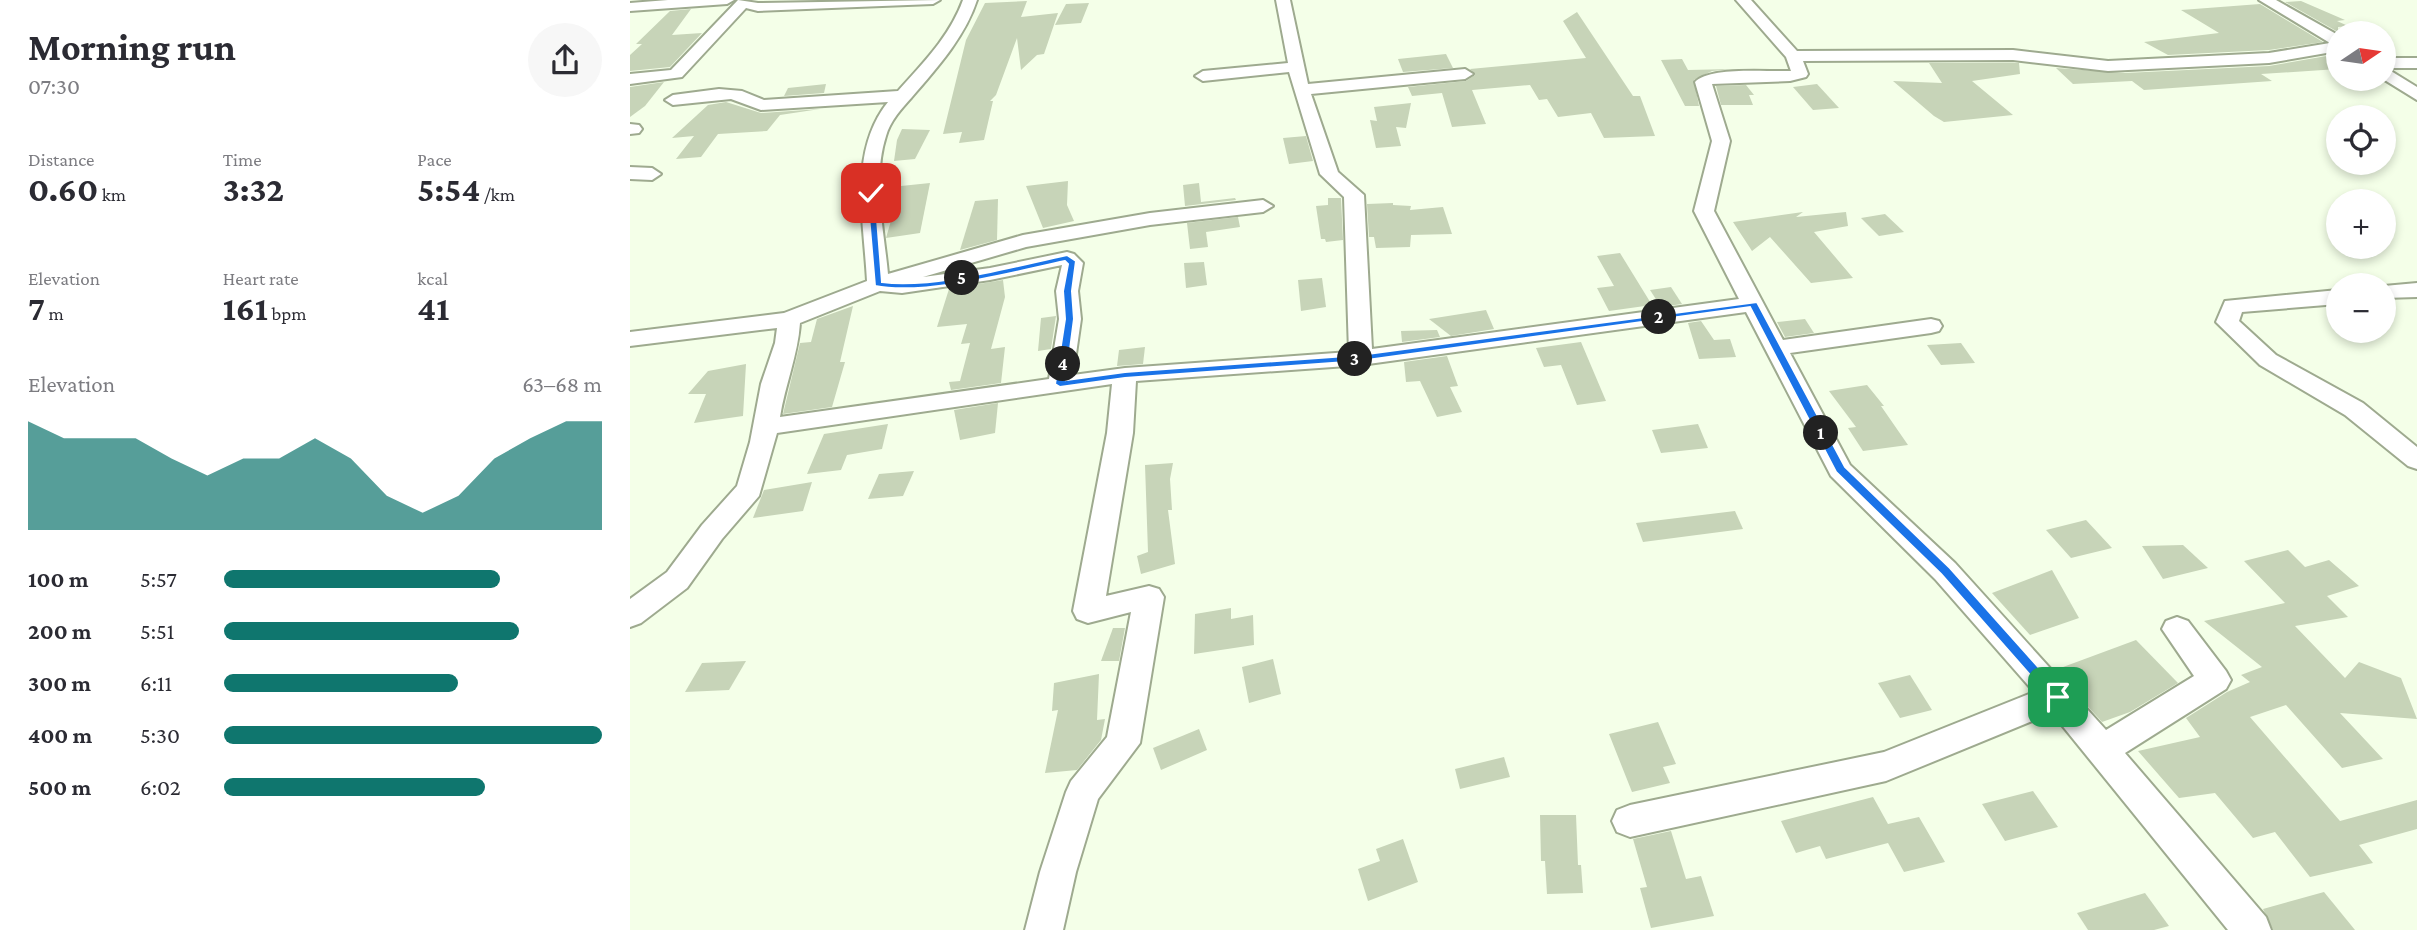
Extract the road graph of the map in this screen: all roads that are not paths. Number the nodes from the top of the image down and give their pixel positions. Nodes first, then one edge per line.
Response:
1 (727, 0) edge
2 (933, 0) edge
3 (970, 0) edge
4 (1283, 0) edge
5 (1743, 0) edge
6 (2266, 0) edge
7 (744, 1) edge
8 (630, 7) edge
9 (2326, 37) edge
10 (2326, 46) edge
11 (1793, 56) junction
12 (2396, 63) edge
13 (2417, 64) edge
14 (1296, 67) junction
15 (1465, 74) dead end
16 (1203, 76) dead end
17 (630, 79) edge
18 (2396, 80) edge
19 (1301, 90) junction
20 (2417, 95) edge
21 (904, 96) junction
22 (673, 100) dead end
23 (630, 173) edge
24 (652, 174) dead end
25 (1263, 206) dead end
26 (878, 284) junction
27 (2417, 290) edge
28 (2396, 291) edge
29 (2326, 298) edge
30 (1753, 304) junction
31 (789, 318) junction
32 (1931, 326) dead end
33 (630, 339) edge
34 (1776, 348) junction
35 (1360, 358) junction
36 (1125, 375) junction
37 (1060, 384) junction
38 (764, 427) junction
39 (2417, 460) edge
40 (630, 615) edge
41 (2177, 629) dead end
42 (2058, 697) junction
43 (2101, 750) junction
44 (1630, 821) dead end
45 (1044, 930) edge
46 (2252, 930) edge

1 - 8 street
2 - 7 street
3 - 21 street
4 - 14 street
5 - 11 street
6 - 9 street
7 - 17 street
10 - 11 street
11 - 30 street
12 - 13 street
14 - 16 street
14 - 19 street
15 - 19 street
18 - 20 street
19 - 35 street
21 - 22 street
21 - 26 street
23 - 24 street
25 - 26 street
26 - 31 street
26 - 37 street
27 - 28 street
29 - 39 street
30 - 34 street
30 - 35 street
31 - 33 street
31 - 38 street
32 - 34 street
34 - 42 street
35 - 36 street
36 - 37 street
36 - 45 street
37 - 38 street
38 - 40 street
41 - 43 street
42 - 43 street
42 - 44 street
43 - 46 street

